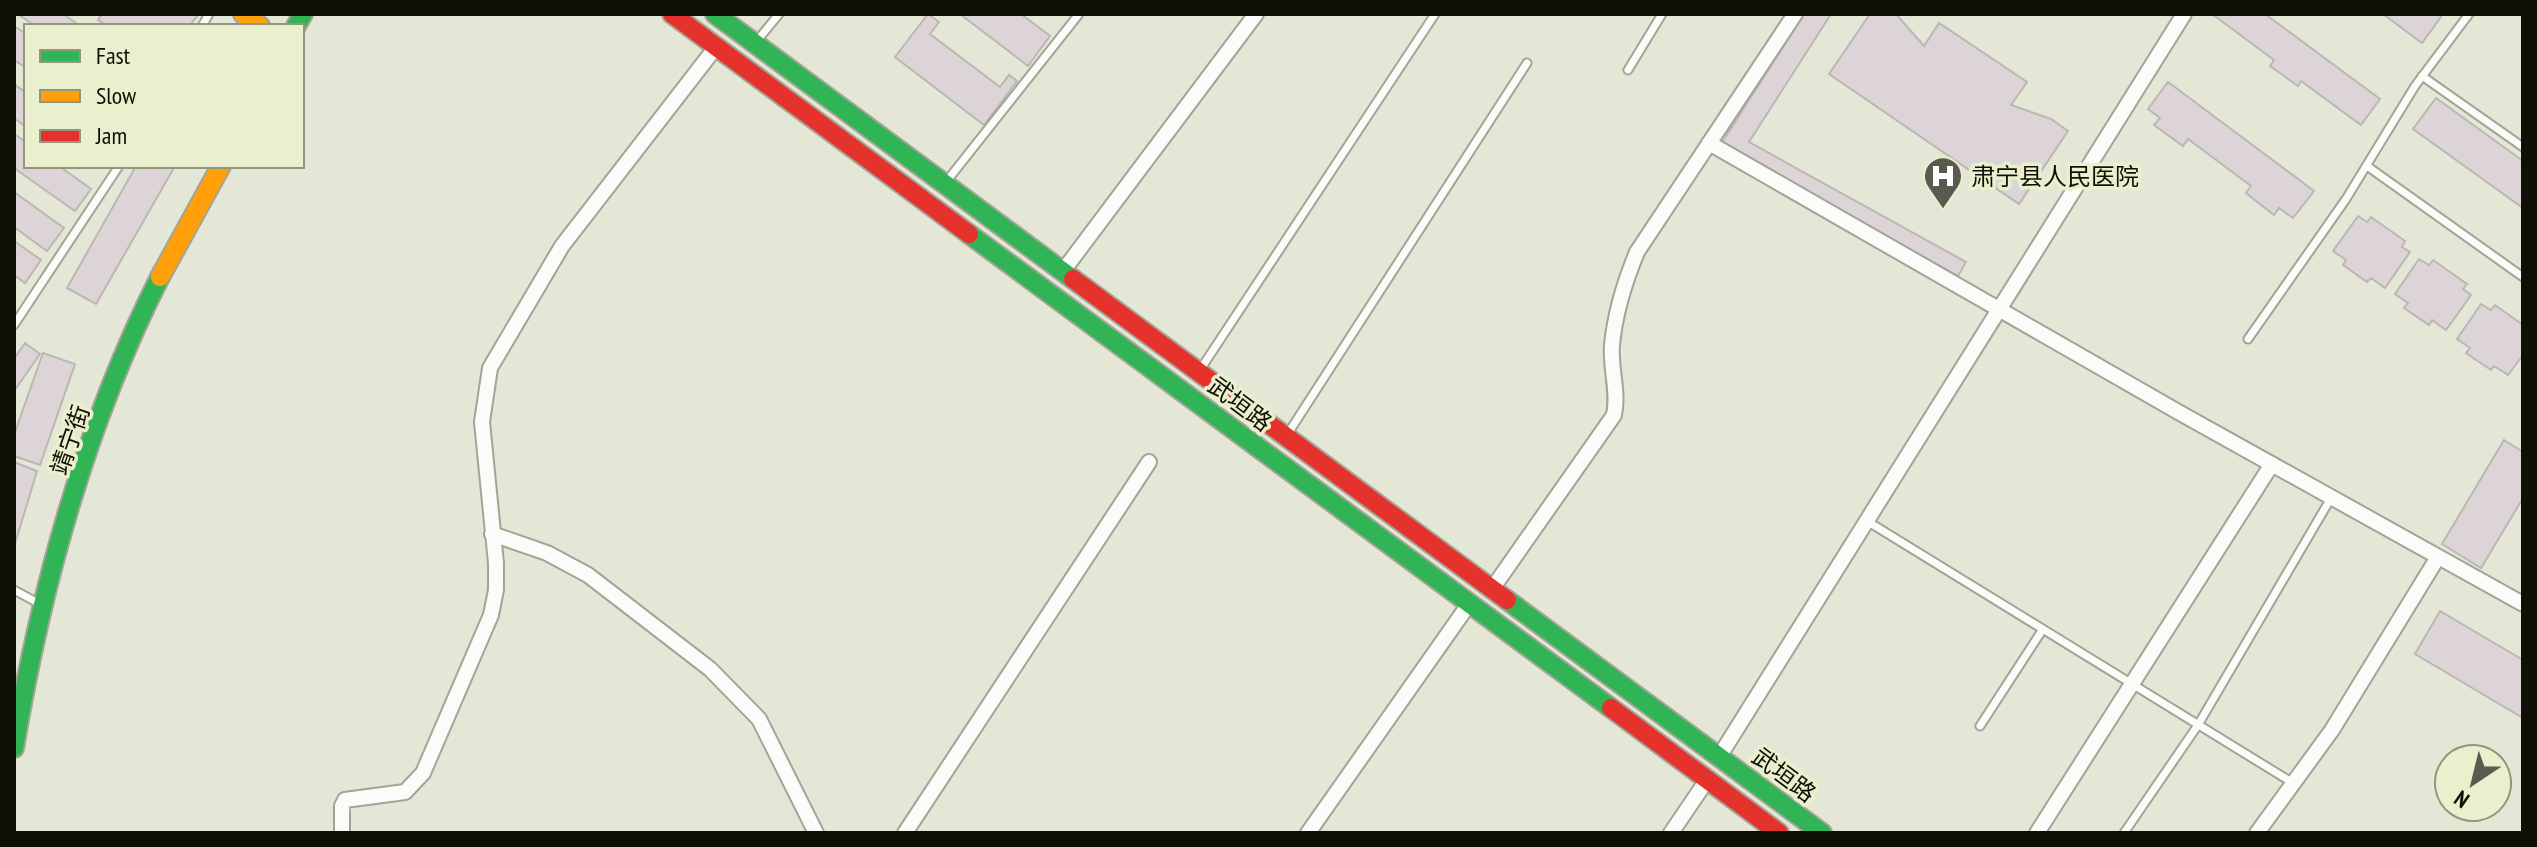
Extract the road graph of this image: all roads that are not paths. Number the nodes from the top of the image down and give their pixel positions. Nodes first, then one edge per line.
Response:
1 (672, 14) edge
2 (715, 14) edge
3 (779, 14) edge
4 (1079, 14) edge
5 (1256, 14) edge
6 (1435, 14) edge
7 (1662, 14) edge
8 (1795, 14) edge
9 (2184, 14) edge
10 (2469, 14) edge
11 (755, 43) junction
12 (716, 47) junction
13 (1527, 63) dead end
14 (1628, 70) dead end
15 (2422, 76) junction
16 (1709, 143) junction
17 (2523, 147) edge
18 (2367, 166) junction
19 (118, 168) edge
20 (220, 168) edge
21 (945, 184) junction
22 (1063, 271) junction
23 (2523, 277) edge
24 (2000, 308) junction
25 (14, 325) edge
26 (2248, 339) dead end
27 (1199, 372) junction
28 (1286, 436) junction
29 (1149, 462) dead end
30 (2272, 464) junction
31 (2331, 497) junction
32 (1867, 521) junction
33 (492, 534) junction
34 (2438, 557) junction
35 (1492, 589) junction
36 (14, 590) edge
37 (1469, 604) junction
38 (2523, 604) edge
39 (42, 605) junction
40 (2043, 629) junction
41 (2133, 685) junction
42 (18, 700) edge
43 (2198, 725) junction
44 (1980, 726) dead end
45 (14, 748) edge
46 (1719, 757) junction
47 (1707, 780) junction
48 (2295, 784) junction
49 (342, 833) edge
50 (816, 833) edge
51 (905, 833) edge
52 (1308, 833) edge
53 (1671, 833) edge
54 (1779, 833) edge
55 (1822, 833) edge
56 (2037, 833) edge
57 (2124, 833) edge
58 (2257, 833) edge

1 - 12 main road, 武垣路
2 - 11 main road, 武垣路
3 - 11 lane
4 - 21 lane
5 - 22 street
6 - 27 lane
7 - 14 lane
8 - 16 street
9 - 24 street
10 - 15 lane
11 - 21 main road, 武垣路
12 - 33 street
12 - 37 main road, 武垣路
13 - 28 lane
15 - 17 lane
15 - 18 lane
16 - 24 street
16 - 35 street
18 - 23 lane
18 - 26 lane
19 - 25 lane
20 - 39 main road, 靖宁街
21 - 22 main road, 武垣路
22 - 27 main road, 武垣路
24 - 30 street
24 - 32 street
27 - 28 main road, 武垣路
28 - 35 main road, 武垣路
29 - 51 street
30 - 31 street
30 - 41 street
31 - 34 street
31 - 43 lane
32 - 40 lane
32 - 46 street
33 - 49 street
33 - 50 street
34 - 38 street
34 - 48 street
35 - 46 main road, 武垣路
36 - 39 lane
37 - 47 main road, 武垣路
37 - 52 street
39 - 42 main road, 靖宁街
40 - 41 lane
40 - 44 lane
41 - 43 lane
41 - 56 street
42 - 45 main road, 靖宁街
43 - 48 lane
43 - 57 lane
46 - 55 main road, 武垣路
47 - 53 street
47 - 54 main road, 武垣路
48 - 58 street

